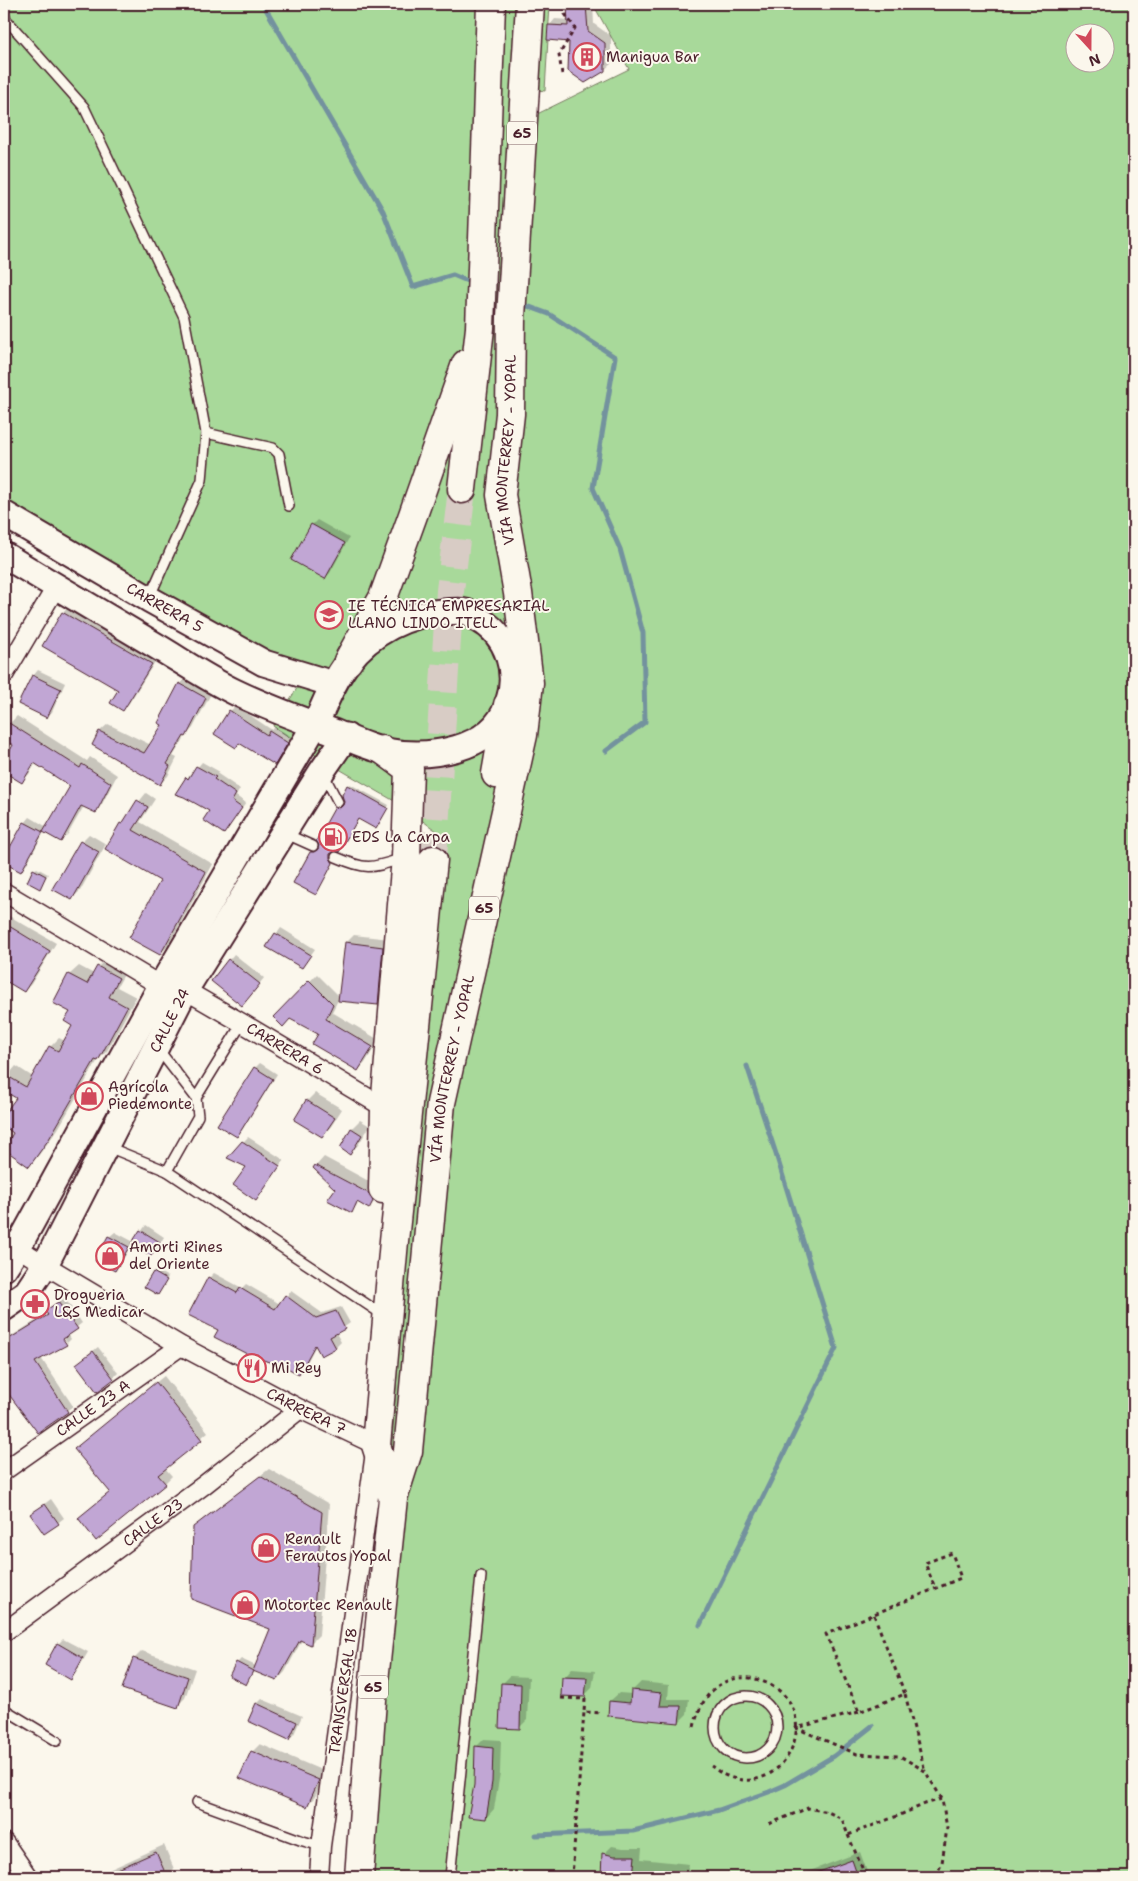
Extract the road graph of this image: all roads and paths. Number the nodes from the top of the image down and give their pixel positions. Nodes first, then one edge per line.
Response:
1 (491, 4) edge
2 (530, 4) edge
3 (564, 4) edge
4 (4, 17) edge
5 (562, 74) dead end
6 (480, 320) junction
7 (206, 433) junction
8 (462, 490) tunnel mouth
9 (501, 495) junction
10 (289, 506) dead end
11 (4, 514) edge
12 (4, 555) edge
13 (56, 587) junction
14 (149, 599) junction
15 (510, 660) junction
16 (348, 661) junction
17 (6, 665) edge
18 (333, 684) junction
19 (508, 706) junction
20 (315, 725) junction
21 (346, 736) junction
22 (383, 750) junction
23 (322, 771) junction
24 (338, 802) dead end
25 (284, 833) junction
26 (313, 846) dead end
27 (336, 857) dead end
28 (406, 857) junction
29 (433, 860) tunnel mouth
30 (4, 892) edge
31 (161, 986) junction
32 (185, 990) junction
33 (242, 1023) junction
34 (157, 1046) junction
35 (196, 1098) junction
36 (441, 1103) junction
37 (385, 1108) junction
38 (106, 1146) junction
39 (167, 1171) junction
40 (394, 1241) junction
41 (11, 1243) edge
42 (45, 1265) junction
43 (4, 1268) edge
44 (4, 1308) edge
45 (387, 1318) junction
46 (181, 1346) junction
47 (300, 1409) junction
48 (376, 1445) junction
49 (4, 1471) edge
50 (393, 1498) junction
51 (481, 1576) dead end
52 (935, 1588) junction
53 (874, 1615) junction
54 (4, 1632) edge
55 (905, 1694) junction
56 (561, 1698) dead end
57 (4, 1709) edge
58 (584, 1712) junction
59 (858, 1712) junction
60 (602, 1713) dead end
61 (694, 1727) dead end
62 (796, 1728) junction
63 (718, 1739) joint
64 (57, 1742) dead end
65 (710, 1766) dead end
66 (925, 1771) junction
67 (942, 1799) junction
68 (197, 1802) dead end
69 (769, 1824) dead end
70 (848, 1835) junction
71 (4, 1842) edge
72 (321, 1846) junction
73 (28, 1877) edge
74 (319, 1877) edge
75 (359, 1877) edge
76 (450, 1877) edge
77 (572, 1877) edge
78 (866, 1877) edge
79 (934, 1877) edge

1 - 6 main road, 65
2 - 9 main road, VÍA MONTERREY - YOPAL / 65
3 - 5 path
4 - 7 lane
6 - 8 main road, 65
6 - 16 main road
7 - 10 lane
7 - 14 lane
9 - 15 main road
9 - 36 main road, VÍA MONTERREY - YOPAL / 65
11 - 14 street, CARRERA 5
12 - 13 street
13 - 17 street
13 - 20 street
14 - 18 street, CARRERA 5
15 - 16 street
15 - 19 street
16 - 18 street
18 - 20 street
19 - 22 street
19 - 36 main road
20 - 21 street
20 - 31 street, CALLE 24
21 - 22 street
21 - 23 street, CALLE 24
22 - 28 main road
23 - 24 lane
23 - 25 street, CALLE 24
25 - 26 lane
25 - 32 street, CALLE 24
27 - 28 lane
28 - 37 main road
29 - 40 main road, 65
30 - 31 street
31 - 41 street, CALLE 24
32 - 33 street, CARRERA 6
32 - 34 street, CALLE 24
33 - 35 lane
33 - 37 street, CARRERA 6
34 - 35 lane
34 - 38 street, CALLE 24
35 - 39 lane
36 - 50 main road, VÍA MONTERREY - YOPAL / 65
37 - 40 main road
38 - 39 lane
38 - 42 street, CALLE 24
39 - 45 lane
40 - 45 main road, 65
41 - 42 street, CARRERA 7
41 - 43 street, CALLE 24
42 - 44 street, CALLE 24
42 - 46 street, CARRERA 7
45 - 48 main road, 65
46 - 47 street, CARRERA 7
46 - 49 street, CALLE 23 A
47 - 48 street, CARRERA 7
47 - 54 street, CALLE 23
48 - 50 main road, 65
48 - 72 street, TRANSVERSAL 18
50 - 75 main road, 65
51 - 76 lane
52 - 52 path
52 - 53 path
53 - 55 path
53 - 59 path
55 - 59 path
55 - 66 path
56 - 58 path
57 - 64 lane
58 - 60 path
58 - 77 path
59 - 62 path
61 - 62 path
62 - 65 path
62 - 66 path
63 - 63 lane
66 - 67 path
67 - 70 path
67 - 79 path
68 - 72 lane
69 - 70 path
70 - 78 path
71 - 73 street
72 - 74 street, TRANSVERSAL 18

